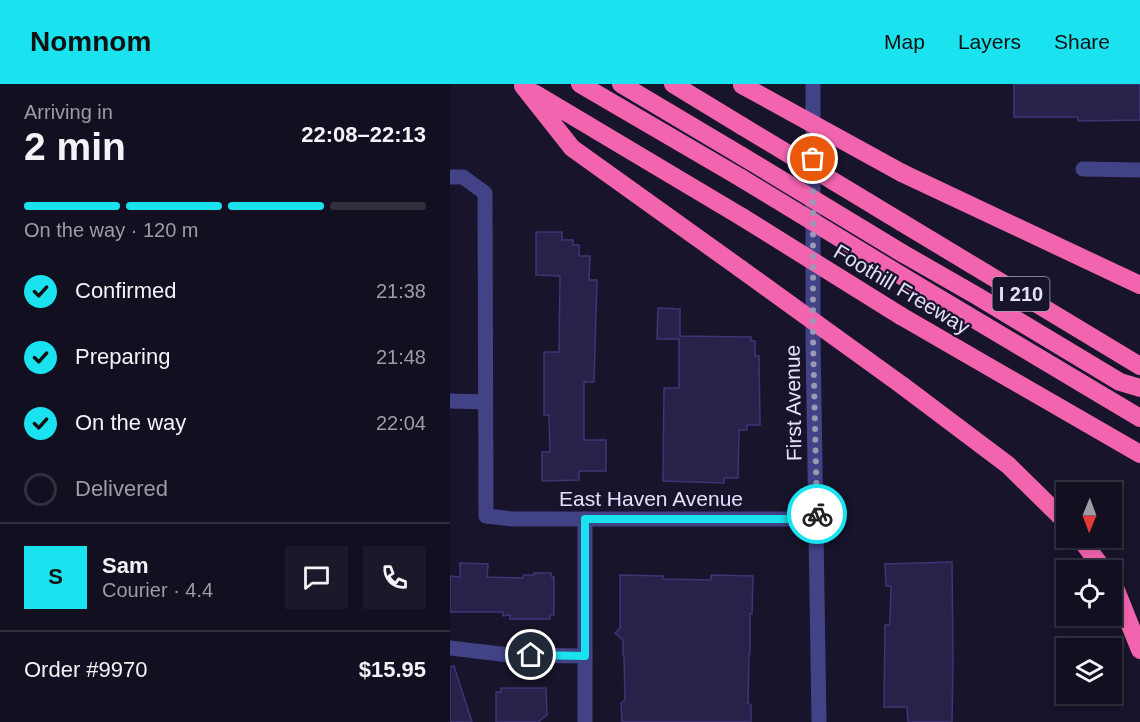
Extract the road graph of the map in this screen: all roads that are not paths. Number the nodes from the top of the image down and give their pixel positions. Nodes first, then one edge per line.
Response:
1 (580, 84) edge
2 (621, 84) edge
3 (672, 84) edge
4 (741, 84) edge
5 (813, 84) edge
6 (521, 85) edge
7 (1083, 170) dead end
8 (1140, 170) edge
9 (450, 177) edge
10 (1140, 285) edge
11 (1140, 366) edge
12 (1140, 388) edge
13 (450, 401) edge
14 (485, 402) junction
15 (1140, 418) edge
16 (1140, 454) edge
17 (1056, 512) edge
18 (585, 519) junction
19 (817, 519) junction
20 (1087, 548) edge
21 (1096, 560) edge
22 (1122, 605) edge
23 (450, 648) edge
24 (1140, 650) edge
25 (585, 656) junction
26 (585, 722) edge
27 (819, 722) edge

1 - 15 highway, bridge
2 - 12 highway, bridge
3 - 11 highway, I 210, bridge
4 - 10 highway, bridge
5 - 19 street, First Avenue
6 - 16 highway, Foothill Freeway, bridge
6 - 17 highway, bridge
7 - 8 street
9 - 14 street
13 - 14 street
14 - 18 street, East Haven Avenue
18 - 19 street, East Haven Avenue
18 - 25 street
19 - 27 street, First Avenue
20 - 21 highway
22 - 24 highway
23 - 25 street
25 - 26 street

